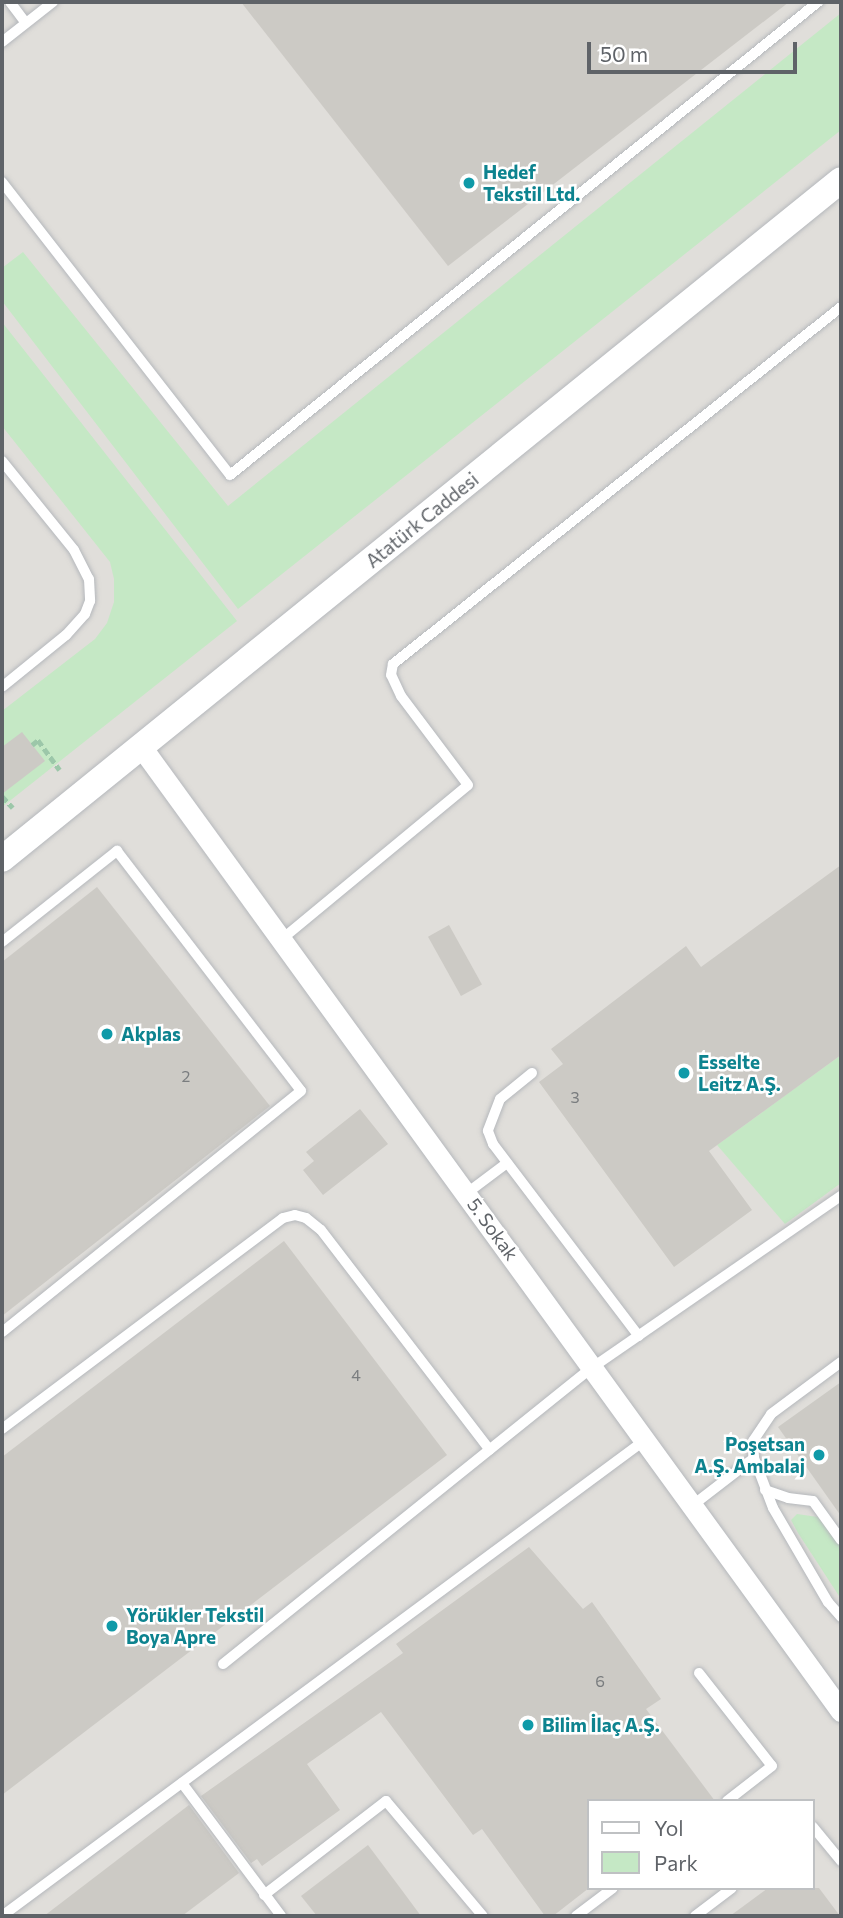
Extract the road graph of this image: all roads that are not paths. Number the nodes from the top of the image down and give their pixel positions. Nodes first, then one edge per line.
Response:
1 (10, 2) edge
2 (53, 2) edge
3 (818, 2) edge
4 (26, 23) junction
5 (2, 42) edge
6 (841, 180) edge
7 (2, 182) edge
8 (841, 307) edge
9 (2, 461) edge
10 (2, 687) edge
11 (142, 748) junction
12 (2, 859) edge
13 (282, 939) junction
14 (2, 942) edge
15 (533, 1073) dead end
16 (507, 1163) junction
17 (467, 1193) junction
18 (841, 1196) edge
19 (2, 1332) edge
20 (639, 1336) junction
21 (841, 1362) edge
22 (593, 1367) junction
23 (2, 1429) edge
24 (645, 1440) junction
25 (491, 1450) junction
26 (754, 1458) junction
27 (765, 1490) junction
28 (692, 1505) junction
29 (841, 1540) edge
30 (841, 1616) edge
31 (223, 1664) dead end
32 (699, 1673) dead end
33 (841, 1711) edge
34 (181, 1783) junction
35 (730, 1799) edge
36 (815, 1829) edge
37 (841, 1861) edge
38 (610, 1890) edge
39 (729, 1890) edge
40 (264, 1895) junction
41 (2, 1916) edge
42 (281, 1916) edge
43 (483, 1916) edge
44 (576, 1916) edge
45 (695, 1916) edge

1 - 4 lane
2 - 4 lane
3 - 7 lane
4 - 5 lane
6 - 11 street, Atatürk Caddesi
8 - 13 lane
9 - 10 lane
11 - 12 street, Atatürk Caddesi
11 - 13 street, 5. Sokak
13 - 17 street, 5. Sokak
14 - 19 lane
15 - 16 lane
16 - 17 lane
16 - 20 lane
17 - 22 street, 5. Sokak
18 - 20 lane
20 - 22 lane
21 - 26 lane
22 - 24 street, 5. Sokak
22 - 25 lane
23 - 25 lane
24 - 28 street, 5. Sokak
24 - 34 lane
25 - 31 lane
26 - 27 lane
26 - 28 lane
27 - 29 lane
27 - 30 lane
28 - 33 street, 5. Sokak
32 - 35 lane
34 - 40 lane
34 - 41 lane
36 - 37 lane
38 - 44 lane
39 - 45 lane
40 - 42 lane
40 - 43 lane

